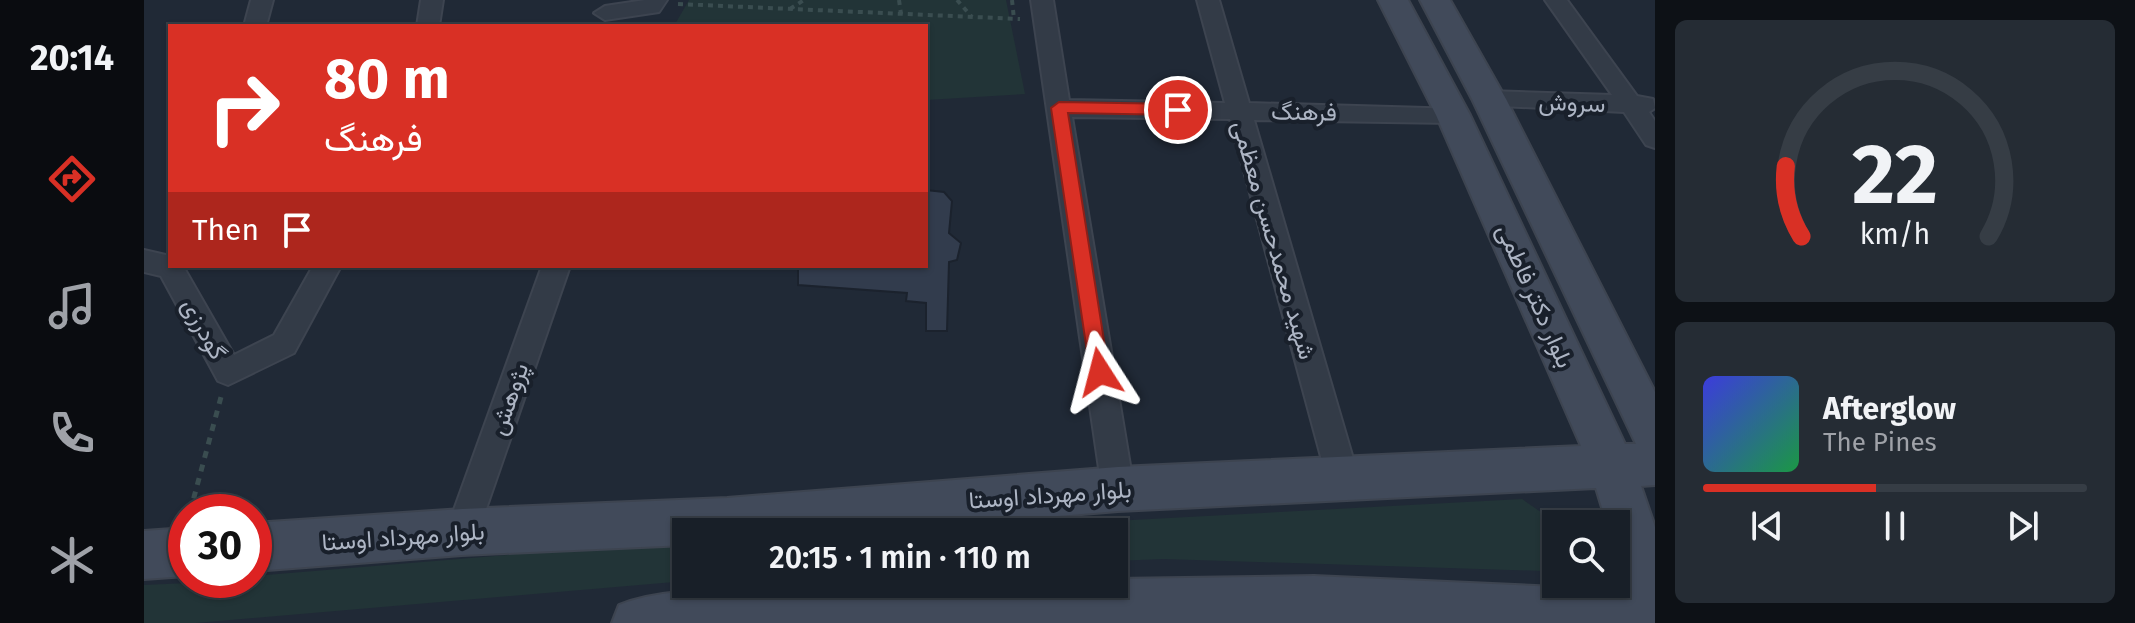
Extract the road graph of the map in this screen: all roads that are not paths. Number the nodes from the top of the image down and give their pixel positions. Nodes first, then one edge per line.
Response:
1 (262, 0) edge
2 (432, 0) edge
3 (1208, 0) edge
4 (1393, 0) edge
5 (1435, 0) edge
6 (1556, 0) edge
7 (655, 2) edge
8 (1044, 9) edge
9 (605, 13) edge
10 (256, 24) edge
11 (428, 24) edge
12 (1489, 99) junction
13 (1643, 106) edge
14 (1059, 108) junction
15 (1237, 111) junction
16 (1453, 115) junction
17 (1655, 139) edge
18 (144, 261) edge
19 (168, 267) edge
20 (171, 268) edge
21 (326, 268) edge
22 (555, 268) edge
23 (1655, 437) edge
24 (1634, 466) edge
25 (1343, 479) junction
26 (1118, 489) junction
27 (811, 518) edge
28 (672, 527) edge
29 (462, 532) junction
30 (272, 546) edge
31 (168, 553) edge
32 (144, 555) edge
33 (715, 600) edge
34 (1655, 602) edge
35 (1318, 612) edge
36 (1028, 614) edge
37 (1655, 616) edge
38 (637, 623) edge

1 - 10 street
2 - 11 street
3 - 15 street, شهید محمدحسن معظمی
4 - 16 main road, بلوار دکتر فاطمی
5 - 12 main road, بلوار دکتر فاطمی
6 - 13 street
7 - 9 street
8 - 14 street
12 - 13 street, سروش
12 - 23 main road, بلوار دکتر فاطمی
13 - 17 street
14 - 15 street, فرهنگ
14 - 26 street
15 - 16 street, فرهنگ
15 - 25 street, شهید محمدحسن معظمی
16 - 24 main road, بلوار دکتر فاطمی
18 - 19 street, گودرزی
20 - 21 street, گودرزی
22 - 29 street, پژوهش
24 - 25 main road, بلوار مهرداد اوستا
24 - 34 main road, بلوار دکتر فاطمی
25 - 26 main road, بلوار مهرداد اوستا
26 - 27 main road, بلوار مهرداد اوستا
28 - 29 main road, بلوار مهرداد اوستا
29 - 30 main road, بلوار مهرداد اوستا
31 - 32 main road
33 - 36 main road
33 - 38 main road
35 - 36 main road
35 - 37 main road

